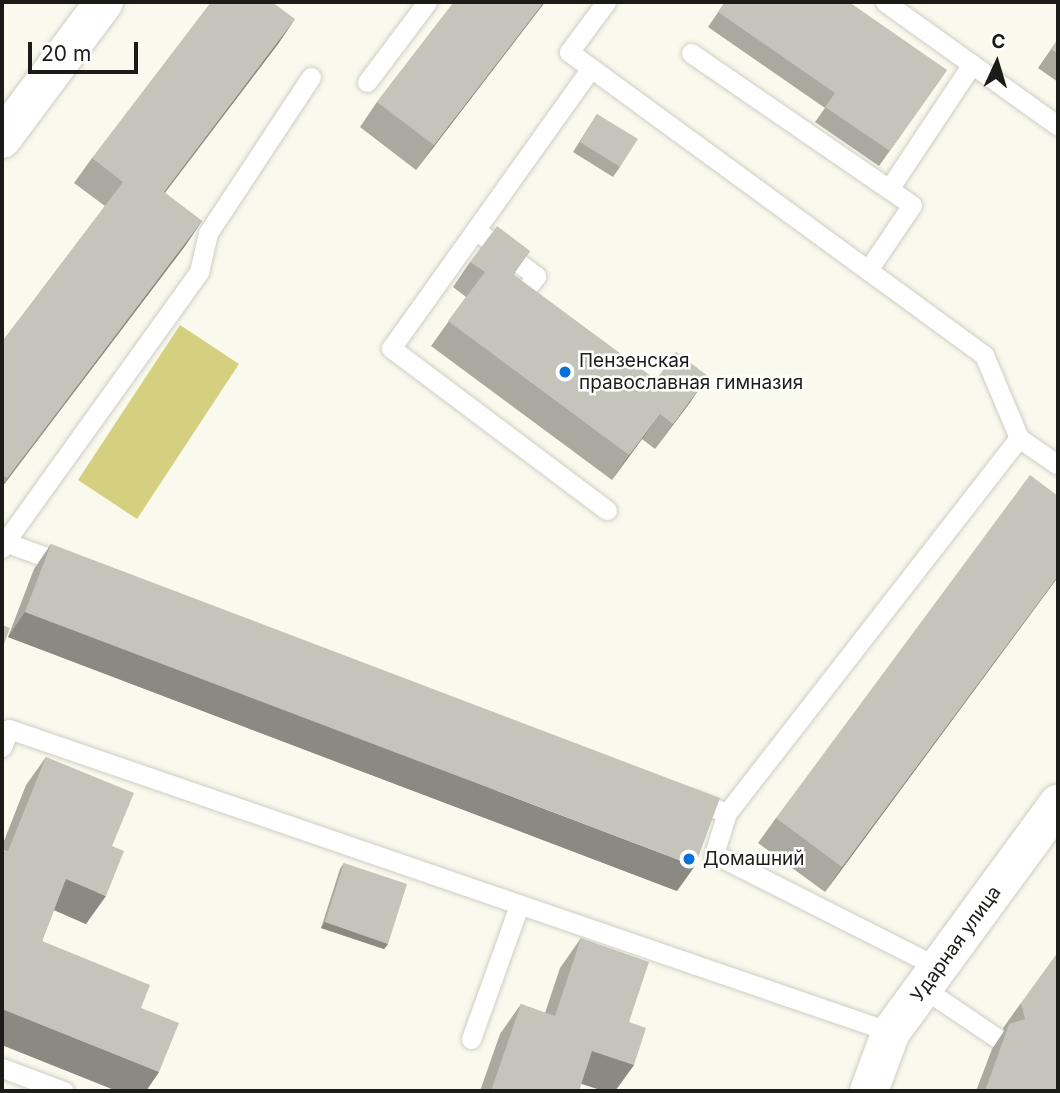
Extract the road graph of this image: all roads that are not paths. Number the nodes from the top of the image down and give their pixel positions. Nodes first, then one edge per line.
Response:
1 (104, 2) edge
2 (427, 2) edge
3 (606, 2) edge
4 (885, 2) edge
5 (691, 53) dead end
6 (972, 64) junction
7 (592, 68) junction
8 (311, 77) dead end
9 (367, 82) dead end
10 (1058, 126) edge
11 (2, 139) edge
12 (889, 189) junction
13 (476, 230) junction
14 (868, 270) junction
15 (552, 322) edge
16 (1019, 438) junction
17 (1058, 466) edge
18 (607, 510) dead end
19 (3, 545) edge
20 (83, 571) edge
21 (2, 747) edge
22 (676, 793) edge
23 (1058, 804) edge
24 (727, 813) junction
25 (519, 906) junction
26 (931, 978) junction
27 (891, 1032) junction
28 (997, 1038) dead end
29 (471, 1040) dead end
30 (2, 1068) edge
31 (64, 1091) edge
32 (869, 1091) edge

1 - 11 street
2 - 9 lane
3 - 7 lane
4 - 6 lane
5 - 12 lane
6 - 10 lane
6 - 12 lane
7 - 13 lane
7 - 14 lane
8 - 19 lane
12 - 14 lane
13 - 15 lane
13 - 18 lane
14 - 16 lane
16 - 17 lane
16 - 24 lane
19 - 20 lane
21 - 25 lane
22 - 24 lane
23 - 26 street, Ударная улица
24 - 26 lane
25 - 27 lane
25 - 29 lane
26 - 27 street, Ударная улица
26 - 28 lane
27 - 32 street, Ударная улица
30 - 31 lane

